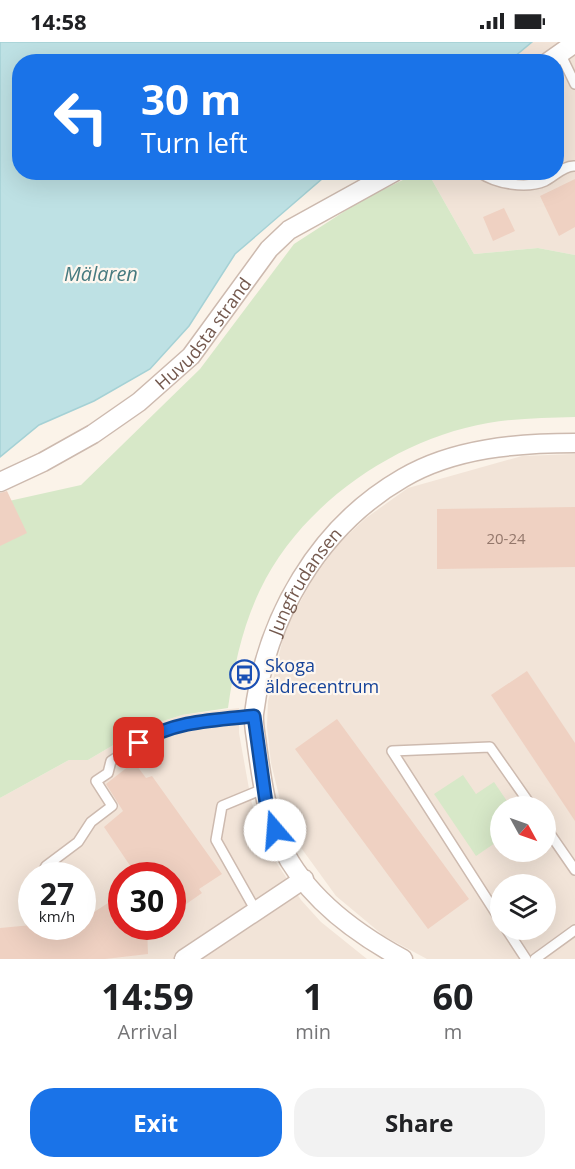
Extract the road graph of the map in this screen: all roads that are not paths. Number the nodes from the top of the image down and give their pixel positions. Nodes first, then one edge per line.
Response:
1 (564, 59) edge
2 (575, 84) edge
3 (380, 180) edge
4 (497, 180) edge
5 (545, 180) edge
6 (575, 442) edge
7 (0, 482) edge
8 (254, 716) junction
9 (263, 789) junction
10 (524, 796) edge
11 (556, 842) edge
12 (51, 862) edge
13 (575, 870) edge
14 (304, 879) junction
15 (490, 904) edge
16 (256, 911) junction
17 (575, 930) edge
18 (514, 940) edge
19 (184, 959) edge
20 (403, 959) edge
21 (526, 959) edge
22 (534, 959) edge

1 - 2 lane
3 - 7 street, Huvudsta strand
4 - 5 lane
6 - 8 street, Jungfrudansen
8 - 9 street, Jungfrudansen
8 - 12 lane
9 - 14 street, Jungfrudansen
9 - 16 lane
10 - 15 lane
11 - 13 lane
14 - 16 street
14 - 20 street, Jungfrudansen
16 - 19 street
17 - 22 lane
18 - 21 lane

